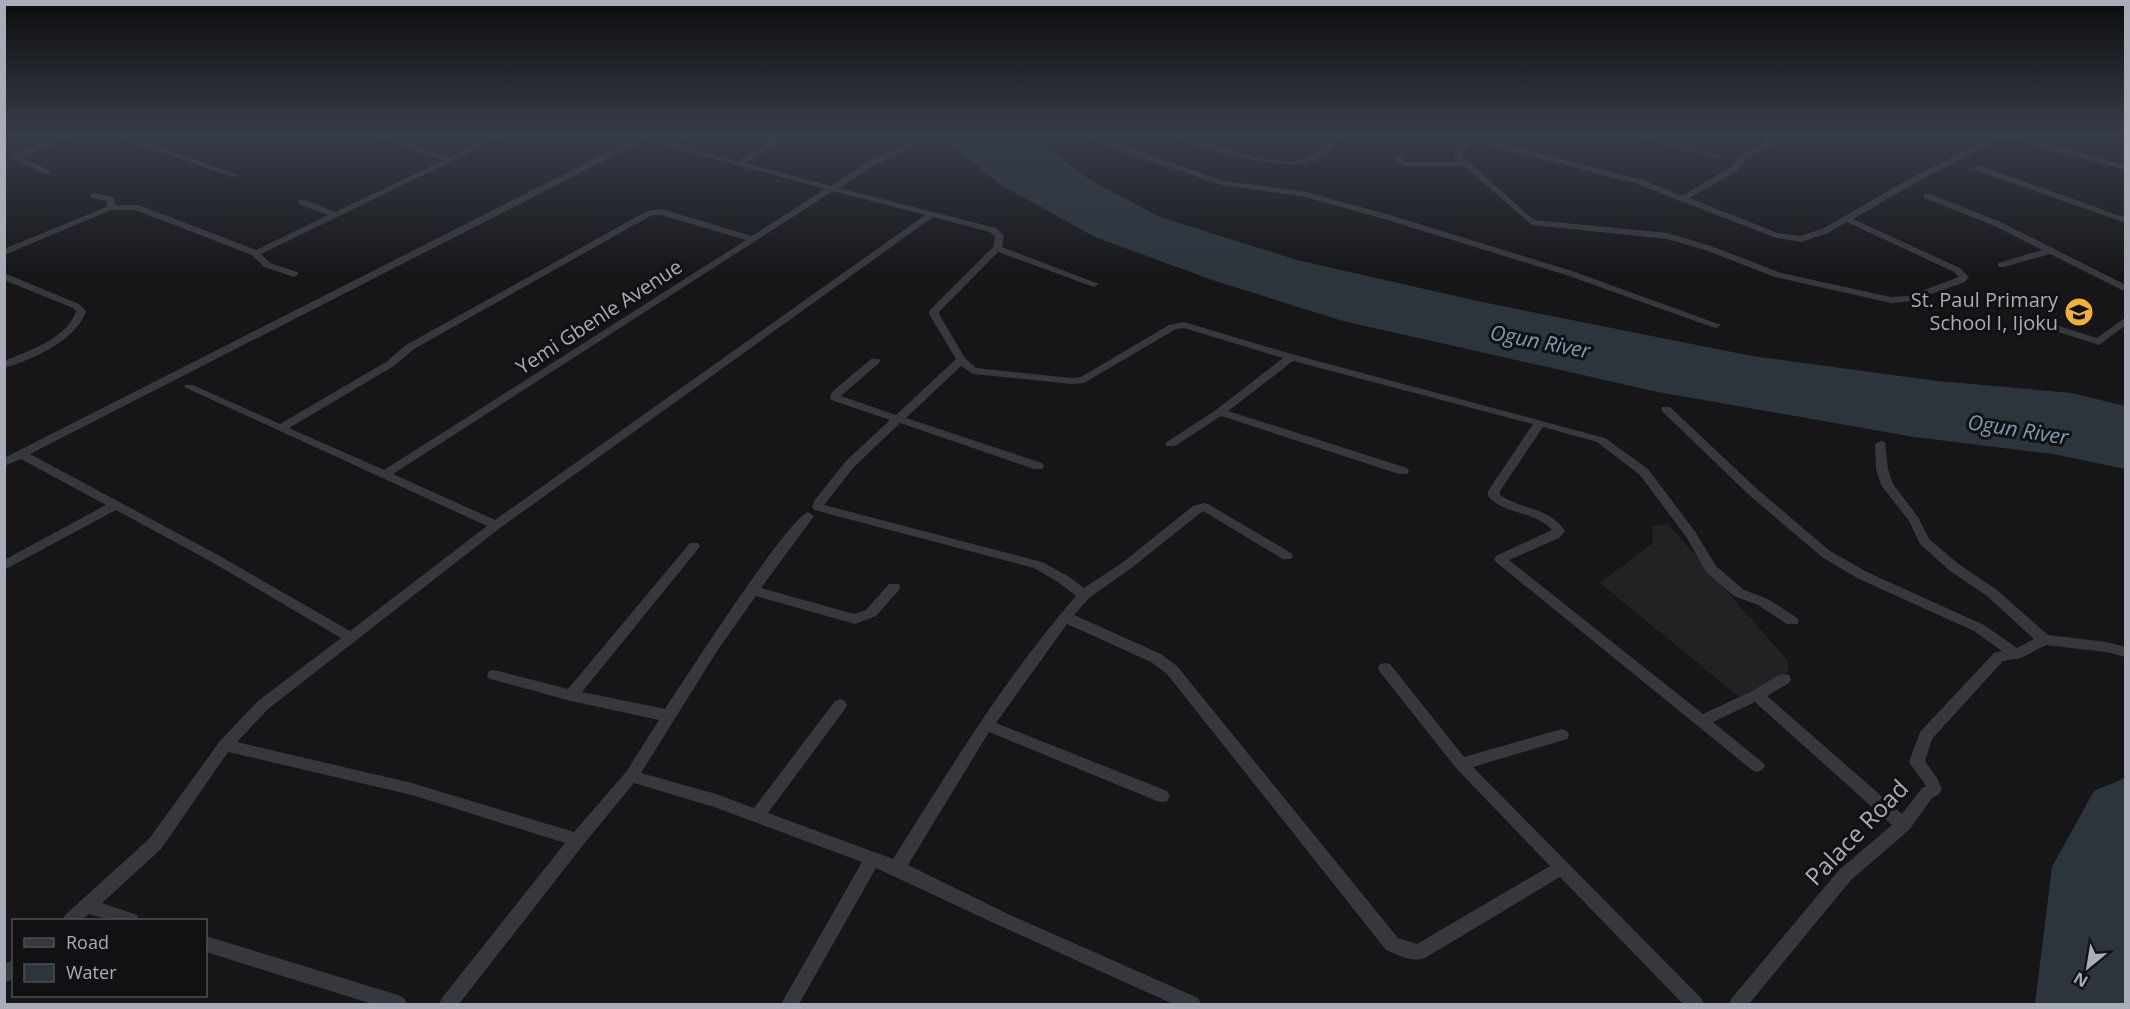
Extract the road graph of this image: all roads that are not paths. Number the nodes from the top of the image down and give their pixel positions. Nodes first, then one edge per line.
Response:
1 (404, 181) edge
2 (548, 181) edge
3 (802, 181) edge
4 (845, 181) edge
5 (1218, 181) edge
6 (1484, 181) edge
7 (1633, 181) edge
8 (1713, 181) edge
9 (1912, 181) edge
10 (2015, 181) edge
11 (832, 189) junction
12 (94, 196) dead end
13 (1927, 196) dead end
14 (1684, 198) junction
15 (302, 202) dead end
16 (110, 208) junction
17 (932, 214) junction
18 (335, 215) junction
19 (1847, 219) junction
20 (2126, 221) edge
21 (753, 239) junction
22 (997, 248) junction
23 (2049, 251) junction
24 (4, 252) edge
25 (256, 253) junction
26 (2001, 265) dead end
27 (294, 274) dead end
28 (4, 276) edge
29 (1094, 285) dead end
30 (2126, 289) edge
31 (2027, 319) dead end
32 (2126, 320) edge
33 (1716, 325) dead end
34 (1291, 357) junction
35 (961, 360) junction
36 (875, 362) dead end
37 (4, 365) edge
38 (189, 387) dead end
39 (1666, 409) dead end
40 (1220, 412) junction
41 (898, 418) junction
42 (1540, 423) junction
43 (280, 428) junction
44 (1171, 444) dead end
45 (1881, 444) dead end
46 (22, 455) junction
47 (4, 464) edge
48 (1038, 466) dead end
49 (1403, 471) dead end
50 (384, 475) junction
51 (114, 506) junction
52 (808, 516) dead end
53 (496, 525) junction
54 (694, 546) dead end
55 (1287, 556) dead end
56 (4, 566) edge
57 (894, 587) dead end
58 (752, 590) junction
59 (1084, 595) junction
60 (1065, 617) junction
61 (1792, 621) dead end
62 (350, 637) junction
63 (2044, 640) junction
64 (2126, 652) edge
65 (2016, 654) junction
66 (1385, 668) dead end
67 (494, 675) dead end
68 (1784, 679) dead end
69 (571, 695) junction
70 (1757, 695) junction
71 (840, 705) dead end
72 (669, 716) junction
73 (1702, 721) junction
74 (986, 725) junction
75 (1562, 735) dead end
76 (225, 745) junction
77 (1461, 764) junction
78 (1757, 766) dead end
79 (632, 776) junction
80 (1162, 796) dead end
81 (757, 816) junction
82 (1903, 825) junction
83 (577, 840) junction
84 (872, 860) junction
85 (897, 868) junction
86 (1561, 868) junction
87 (88, 906) junction
88 (73, 919) edge
89 (125, 919) edge
90 (207, 944) edge
91 (399, 1005) edge
92 (448, 1005) edge
93 (790, 1005) edge
94 (1192, 1005) edge
95 (1695, 1005) edge
96 (1738, 1005) edge

1 - 18 street
2 - 46 street
3 - 11 street
4 - 11 street, Yemi Gbenle Avenue
5 - 33 street
6 - 19 street
7 - 14 street
8 - 14 street
9 - 19 street
10 - 20 street
11 - 17 street
11 - 21 street, Yemi Gbenle Avenue
12 - 16 street
13 - 23 street
14 - 19 street
15 - 18 street
16 - 24 street
16 - 25 street
17 - 22 street
17 - 53 street
18 - 25 street
21 - 43 street
21 - 50 street, Yemi Gbenle Avenue
22 - 29 street
22 - 35 street
23 - 26 street
23 - 30 street
25 - 27 street
28 - 37 street
31 - 32 street
34 - 35 street
34 - 40 street
34 - 42 street
35 - 41 street
36 - 41 street
38 - 43 street
39 - 65 street
40 - 44 street
40 - 49 street
41 - 48 street
41 - 59 street
42 - 61 street
42 - 73 street
43 - 50 street
45 - 63 street
46 - 47 street
46 - 51 street
50 - 53 street
51 - 56 street
51 - 62 street
52 - 58 street
53 - 62 street
54 - 69 street
55 - 59 street
57 - 58 street
58 - 72 street
59 - 60 street
60 - 74 street
60 - 86 street
62 - 76 street
63 - 64 street
63 - 65 street, Palace Road
65 - 82 street, Palace Road
66 - 77 street
67 - 69 street
68 - 70 street
69 - 72 street
70 - 73 street
70 - 82 street
71 - 81 street
72 - 79 street
73 - 78 street
74 - 80 street
74 - 85 street
75 - 77 street
76 - 83 street
76 - 87 street
77 - 86 street
79 - 81 street
79 - 83 street
81 - 84 street
82 - 96 street, Palace Road
83 - 92 street
84 - 85 street
84 - 93 street
85 - 94 street
86 - 95 street
87 - 88 street
87 - 89 street
90 - 91 street

